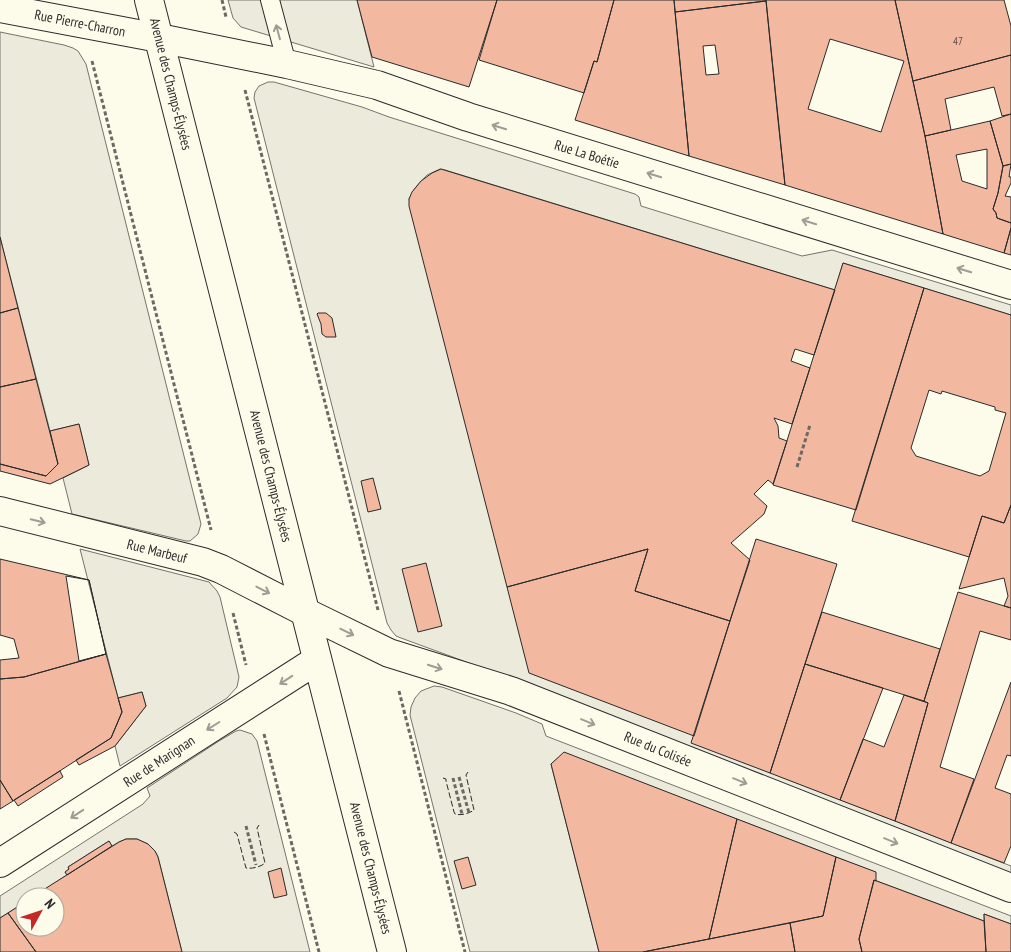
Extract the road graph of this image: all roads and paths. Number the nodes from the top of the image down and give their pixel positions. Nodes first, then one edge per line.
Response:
1 (150, 0) edge
2 (222, 0) edge
3 (270, 0) edge
4 (0, 8) edge
5 (226, 19) dead end
6 (83, 24) junction
7 (159, 38) junction
8 (287, 64) junction
9 (245, 89) dead end
10 (1011, 285) edge
11 (810, 425) dead end
12 (797, 467) dead end
13 (0, 511) edge
14 (221, 569) junction
15 (378, 611) dead end
16 (305, 612) junction
17 (318, 660) junction
18 (398, 689) dead end
19 (255, 700) junction
20 (459, 777) dead end
21 (453, 778) dead end
22 (469, 813) dead end
23 (462, 814) dead end
24 (246, 826) dead end
25 (0, 863) edge
26 (256, 865) dead end
27 (1011, 888) edge
28 (319, 952) edge
29 (392, 952) edge
30 (465, 952) edge

1 - 7 street, Avenue des Champs-Élysées
2 - 5 path
8 -> 3 lane
4 - 6 street, Rue Pierre-Charron
6 - 7 street, Rue Pierre-Charron
6 - 14 path
7 - 8 street, Rue La Boétie
7 - 16 street, Avenue des Champs-Élysées
10 -> 8 street, Rue La Boétie
9 - 15 path
11 - 12 path
13 -> 14 street, Rue Marbeuf
14 -> 16 street, Rue Marbeuf
14 - 19 path
16 - 17 street, Avenue des Champs-Élysées
16 -> 27 street, Rue du Colisée
17 -> 19 street, Rue de Marignan
17 - 29 street, Avenue des Champs-Élysées
18 - 30 path
19 -> 25 street, Rue de Marignan
19 - 28 path
20 - 22 path
21 - 23 path
24 - 26 path

